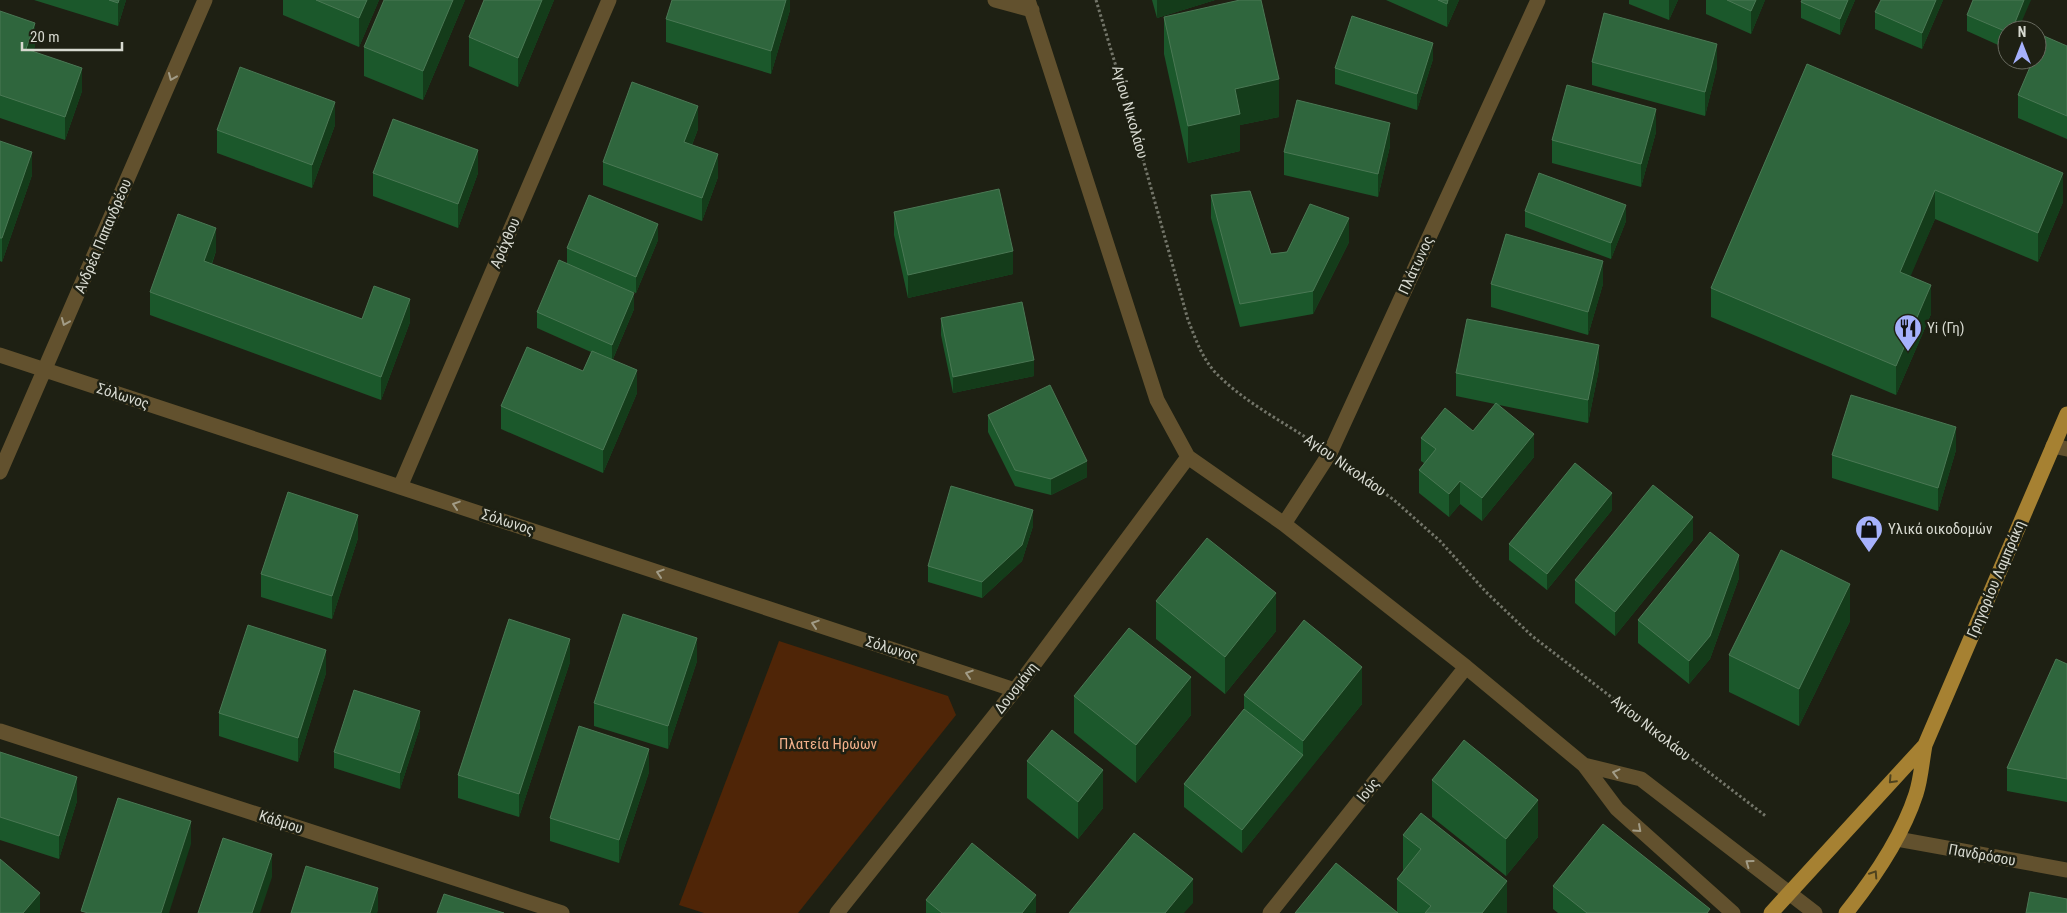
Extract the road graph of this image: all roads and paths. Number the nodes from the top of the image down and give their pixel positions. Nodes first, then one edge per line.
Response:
1 (205, 0) edge
2 (609, 0) edge
3 (995, 0) edge
4 (1096, 0) edge
5 (1538, 0) edge
6 (1030, 5) edge
7 (0, 355) edge
8 (45, 370) junction
9 (2067, 414) edge
10 (2060, 448) edge
11 (1330, 453) junction
12 (1188, 457) junction
13 (0, 472) edge
14 (400, 487) junction
15 (1284, 524) junction
16 (1466, 667) junction
17 (1015, 690) junction
18 (0, 732) edge
19 (1925, 745) junction
20 (1584, 765) junction
21 (1767, 817) dead end
22 (1897, 839) junction
23 (2067, 870) edge
24 (1789, 891) junction
25 (562, 913) edge
26 (837, 913) edge
27 (1270, 913) edge
28 (1733, 913) edge
29 (1770, 913) edge
30 (1815, 913) edge
31 (1846, 913) edge

1 -> 8 street, Ανδρέα Παπανδρέου
2 - 14 street, Αράχθου
3 - 6 street
4 - 11 path, Αγίου Νικολάου
5 - 11 street, Πλάτωνος
6 - 12 street
7 - 8 street, Σόλωνος
8 - 13 street, Ανδρέα Παπανδρέου
8 - 14 street, Σόλωνος
9 - 10 main road, Γρηγορίου Λαμπράκη
10 - 19 main road, Γρηγορίου Λαμπράκη
11 - 15 street, Πλάτωνος
11 - 21 path, Αγίου Νικολάου
12 - 15 street
12 - 17 street, Δουσμάνη
17 -> 14 street, Σόλωνος
15 - 16 street
16 - 20 street
16 - 27 street, Ιούς
17 - 26 street, Δουσμάνη
18 - 25 street, Κάδμου
19 - 22 main road, Γρηγορίου Λαμπράκη
19 -> 24 main road, Γρηγορίου Λαμπράκη
24 -> 20 street
20 -> 28 street
22 - 23 street, Πανδρόσου
31 -> 22 main road, Γρηγορίου Λαμπράκη
24 - 29 main road, Γρηγορίου Λαμπράκη
24 - 30 street

